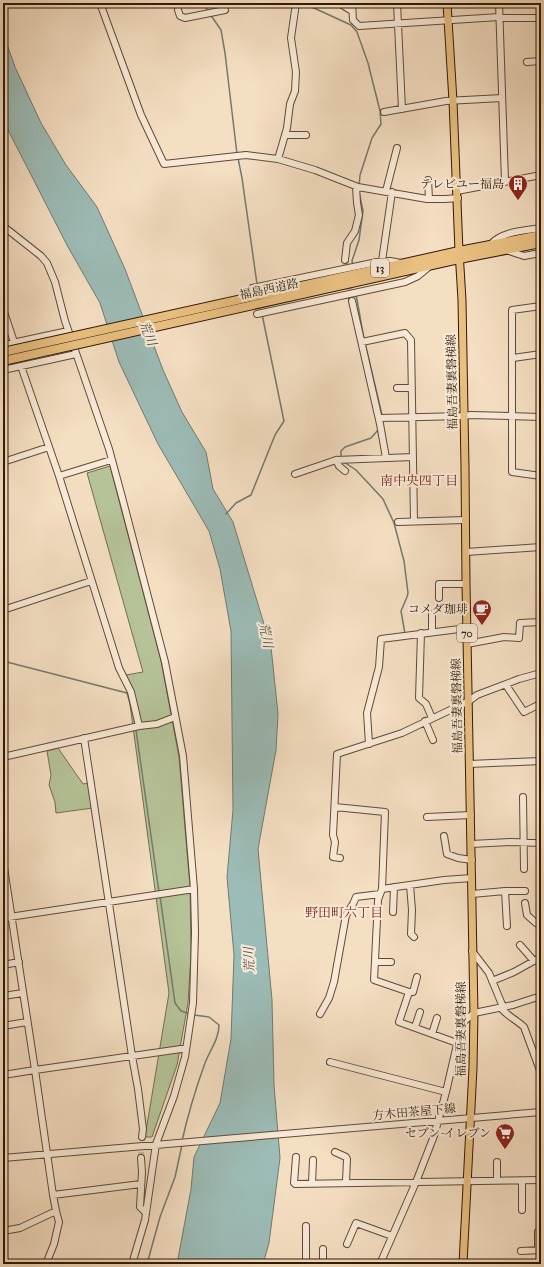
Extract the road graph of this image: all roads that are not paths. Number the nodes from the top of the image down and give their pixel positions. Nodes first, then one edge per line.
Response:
1 (100, 3) edge
2 (296, 3) edge
3 (334, 3) edge
4 (352, 3) edge
5 (397, 3) edge
6 (447, 3) edge
7 (499, 3) edge
8 (178, 10) dead end
9 (225, 10) dead end
10 (352, 11) junction
11 (499, 17) junction
12 (541, 18) edge
13 (448, 19) junction
14 (398, 23) junction
15 (541, 61) edge
16 (527, 62) dead end
17 (502, 98) junction
18 (453, 101) junction
19 (402, 109) junction
20 (384, 112) dead end
21 (285, 135) junction
22 (306, 135) dead end
23 (397, 148) dead end
24 (278, 159) junction
25 (541, 175) edge
26 (428, 180) dead end
27 (506, 181) junction
28 (358, 187) junction
29 (389, 192) junction
30 (457, 194) junction
31 (429, 199) junction
32 (3, 226) edge
33 (541, 228) edge
34 (541, 235) edge
35 (541, 243) edge
36 (492, 244) junction
37 (505, 250) junction
38 (541, 253) edge
39 (459, 255) junction
40 (345, 260) tunnel mouth
41 (382, 261) junction
42 (403, 263) junction
43 (431, 265) junction
44 (252, 288) dead end
45 (301, 290) junction
46 (352, 301) tunnel mouth
47 (541, 306) edge
48 (3, 309) edge
49 (257, 314) dead end
50 (68, 331) junction
51 (14, 342) junction
52 (365, 342) junction
53 (3, 345) edge
54 (3, 352) edge
55 (76, 354) junction
56 (541, 354) edge
57 (512, 358) junction
58 (3, 360) edge
59 (21, 366) junction
60 (3, 370) edge
61 (397, 388) dead end
62 (412, 388) junction
63 (464, 416) junction
64 (512, 416) junction
65 (413, 417) junction
66 (541, 417) edge
67 (381, 419) junction
68 (49, 447) junction
69 (413, 457) junction
70 (386, 458) junction
71 (111, 460) junction
72 (336, 460) junction
73 (3, 462) edge
74 (345, 471) dead end
75 (295, 474) dead end
76 (59, 476) junction
77 (541, 476) edge
78 (465, 520) junction
79 (414, 521) junction
80 (398, 522) dead end
81 (541, 547) edge
82 (466, 552) junction
83 (92, 581) junction
84 (466, 584) junction
85 (439, 598) dead end
86 (3, 610) edge
87 (432, 614) dead end
88 (541, 622) edge
89 (467, 628) junction
90 (432, 632) junction
91 (421, 633) junction
92 (467, 644) junction
93 (541, 672) edge
94 (506, 685) junction
95 (469, 701) junction
96 (541, 705) edge
97 (175, 717) junction
98 (432, 718) junction
99 (425, 721) junction
100 (139, 726) junction
101 (84, 738) junction
102 (433, 740) dead end
103 (369, 744) junction
104 (3, 757) edge
105 (541, 761) edge
106 (469, 764) junction
107 (523, 797) dead end
108 (335, 807) junction
109 (471, 814) junction
110 (427, 818) dead end
111 (444, 836) dead end
112 (523, 843) junction
113 (541, 843) edge
114 (471, 844) junction
115 (340, 858) dead end
116 (472, 860) junction
117 (3, 861) edge
118 (524, 869) dead end
119 (472, 878) junction
120 (410, 885) junction
121 (394, 887) junction
122 (194, 889) junction
123 (505, 891) junction
124 (525, 891) dead end
125 (381, 892) junction
126 (472, 894) junction
127 (109, 901) junction
128 (525, 903) dead end
129 (393, 912) dead end
130 (12, 916) junction
131 (3, 918) edge
132 (541, 924) edge
133 (507, 926) dead end
134 (414, 937) dead end
135 (520, 945) dead end
136 (472, 951) junction
137 (541, 957) edge
138 (534, 961) junction
139 (19, 962) junction
140 (375, 962) junction
141 (390, 962) dead end
142 (3, 965) edge
143 (417, 977) dead end
144 (492, 981) junction
145 (409, 992) junction
146 (23, 993) junction
147 (3, 996) edge
148 (541, 996) edge
149 (502, 1007) junction
150 (420, 1012) dead end
151 (474, 1013) junction
152 (320, 1014) dead end
153 (437, 1018) dead end
154 (27, 1022) junction
155 (3, 1026) edge
156 (415, 1028) junction
157 (432, 1034) junction
158 (457, 1043) junction
159 (186, 1049) junction
160 (132, 1056) junction
161 (330, 1062) dead end
162 (35, 1070) junction
163 (541, 1073) edge
164 (3, 1075) edge
165 (446, 1092) junction
166 (541, 1112) edge
167 (470, 1118) junction
168 (438, 1121) junction
169 (142, 1137) tunnel mouth
170 (157, 1144) junction
171 (335, 1152) dead end
172 (47, 1154) junction
173 (3, 1158) edge
174 (141, 1158) tunnel mouth
175 (296, 1158) dead end
176 (313, 1160) dead end
177 (497, 1162) dead end
178 (497, 1180) junction
179 (541, 1180) edge
180 (466, 1181) junction
181 (522, 1181) junction
182 (346, 1182) junction
183 (416, 1182) junction
184 (312, 1183) junction
185 (141, 1184) junction
186 (53, 1196) junction
187 (522, 1210) dead end
188 (56, 1211) junction
189 (146, 1213) junction
190 (306, 1226) dead end
191 (3, 1231) edge
192 (538, 1232) dead end
193 (392, 1236) junction
194 (347, 1244) dead end
195 (323, 1249) dead end
196 (540, 1250) edge
197 (521, 1251) dead end
198 (46, 1264) edge
199 (132, 1264) edge
200 (306, 1264) edge
201 (323, 1264) edge
202 (380, 1264) edge
203 (463, 1264) edge

1 - 24 street
2 - 21 street
3 - 10 street
4 - 10 street
5 - 14 street
6 - 13 main road, 福島吾妻裏磐梯線 / 70
7 - 11 street
8 - 9 street
10 - 14 street
11 - 12 street
11 - 13 street
11 - 17 street
13 - 14 street
13 - 18 main road, 福島吾妻裏磐梯線 / 70
14 - 19 street
15 - 16 street
17 - 18 street
17 - 27 street
18 - 19 street
18 - 30 main road, 福島吾妻裏磐梯線 / 70
19 - 20 street
21 - 22 street
21 - 24 street
23 - 29 street
24 - 28 street
25 - 27 street
26 - 31 street
27 - 30 street
28 - 29 street
28 - 40 street
29 - 31 street
29 - 41 street
30 - 31 street
30 - 39 main road, 福島吾妻裏磐梯線 / 70
32 - 50 street
33 - 36 street
34 - 36 highway, 福島西道路 / 13
35 - 37 highway, 福島西道路 / 13
36 - 39 highway, 福島西道路 / 13
37 - 38 street
37 - 39 highway, 福島西道路 / 13
39 - 42 highway, 福島西道路 / 13
39 - 43 highway, 福島西道路 / 13
39 - 63 main road, 福島吾妻裏磐梯線 / 70
41 - 42 street
41 - 44 street
42 - 45 highway, 福島西道路 / 13
43 - 45 highway, 福島西道路 / 13
43 - 49 street
45 - 54 highway, 福島西道路 / 13, bridge
45 - 58 highway, 福島西道路 / 13, bridge
46 - 52 street
47 - 57 street
48 - 51 street
50 - 51 street
50 - 55 street
51 - 53 street
52 - 62 street
52 - 67 street
55 - 59 street
55 - 71 street
56 - 57 street
57 - 64 street
59 - 60 street
59 - 68 street
61 - 62 street
62 - 65 street
63 - 64 street
63 - 65 street
63 - 78 main road, 福島吾妻裏磐梯線 / 70
64 - 66 street
64 - 77 street
65 - 67 street
65 - 69 street
67 - 70 street
68 - 73 street
68 - 76 street
69 - 70 street
69 - 79 street
70 - 72 street
71 - 76 street
71 - 97 street
72 - 74 street
72 - 75 street
76 - 83 street
78 - 79 street
78 - 82 main road, 福島吾妻裏磐梯線 / 70
79 - 80 street
81 - 82 street
82 - 84 main road, 福島吾妻裏磐梯線 / 70
83 - 86 street
83 - 100 street
84 - 85 street
84 - 89 main road, 福島吾妻裏磐梯線 / 70
87 - 90 street
88 - 92 street
89 - 90 street
89 - 92 main road, 福島吾妻裏磐梯線 / 70
90 - 91 street
91 - 98 street
91 - 103 street
92 - 95 main road, 福島吾妻裏磐梯線 / 70
93 - 94 street
94 - 95 street
94 - 96 street
95 - 98 street
95 - 106 main road, 福島吾妻裏磐梯線 / 70
97 - 100 street
97 - 122 street
98 - 99 street
99 - 102 street
99 - 103 street
100 - 101 street
101 - 104 street
101 - 127 street
103 - 108 street
105 - 106 street
106 - 109 main road, 福島吾妻裏磐梯線 / 70
107 - 112 street
108 - 115 street
108 - 125 street
109 - 110 street
109 - 114 main road, 福島吾妻裏磐梯線 / 70
111 - 116 street
112 - 113 street
112 - 114 street
112 - 118 street
114 - 116 main road, 福島吾妻裏磐梯線 / 70
116 - 119 main road, 福島吾妻裏磐梯線 / 70
117 - 130 street
119 - 120 street
119 - 126 main road, 福島吾妻裏磐梯線 / 70
120 - 121 street
120 - 134 street
121 - 125 street
121 - 129 street
122 - 127 street
122 - 159 street
123 - 124 street
123 - 126 street
123 - 133 street
125 - 140 street
125 - 152 street
126 - 136 main road, 福島吾妻裏磐梯線 / 70
127 - 130 street
127 - 160 street
128 - 132 street
130 - 131 street
130 - 139 street
135 - 138 street
136 - 144 street
136 - 151 main road, 福島吾妻裏磐梯線 / 70
137 - 138 street
138 - 144 street
139 - 142 street
139 - 146 street
140 - 141 street
140 - 145 street
143 - 145 street
144 - 149 street
145 - 156 street
146 - 147 street
146 - 154 street
148 - 149 street
149 - 151 street
149 - 163 street
150 - 156 street
151 - 158 street
151 - 167 main road, 福島吾妻裏磐梯線 / 70
153 - 157 street
154 - 155 street
154 - 162 street
156 - 157 street
157 - 158 street
158 - 165 street
159 - 160 street
159 - 170 street
160 - 162 street
160 - 169 street
161 - 165 street
162 - 164 street
162 - 172 street
165 - 168 street
166 - 167 street, 方木田茶屋下線
167 - 168 street, 方木田茶屋下線
167 - 180 main road, 福島吾妻裏磐梯線 / 70
168 - 170 street, 方木田茶屋下線
168 - 183 street
170 - 172 street, 方木田茶屋下線
170 - 189 street
171 - 182 street
172 - 173 street, 方木田茶屋下線
172 - 186 street
174 - 185 street
175 - 184 street
176 - 184 street
177 - 178 street
178 - 180 street
178 - 181 street
179 - 181 street
180 - 183 street
180 - 203 main road, 福島吾妻裏磐梯線 / 70
181 - 187 street
182 - 183 street
182 - 184 street
183 - 193 street
185 - 186 street
185 - 189 street
186 - 188 street
188 - 191 street
188 - 198 street
189 - 199 street
190 - 200 street
192 - 196 street
193 - 194 street
193 - 202 street
195 - 201 street
196 - 197 street

